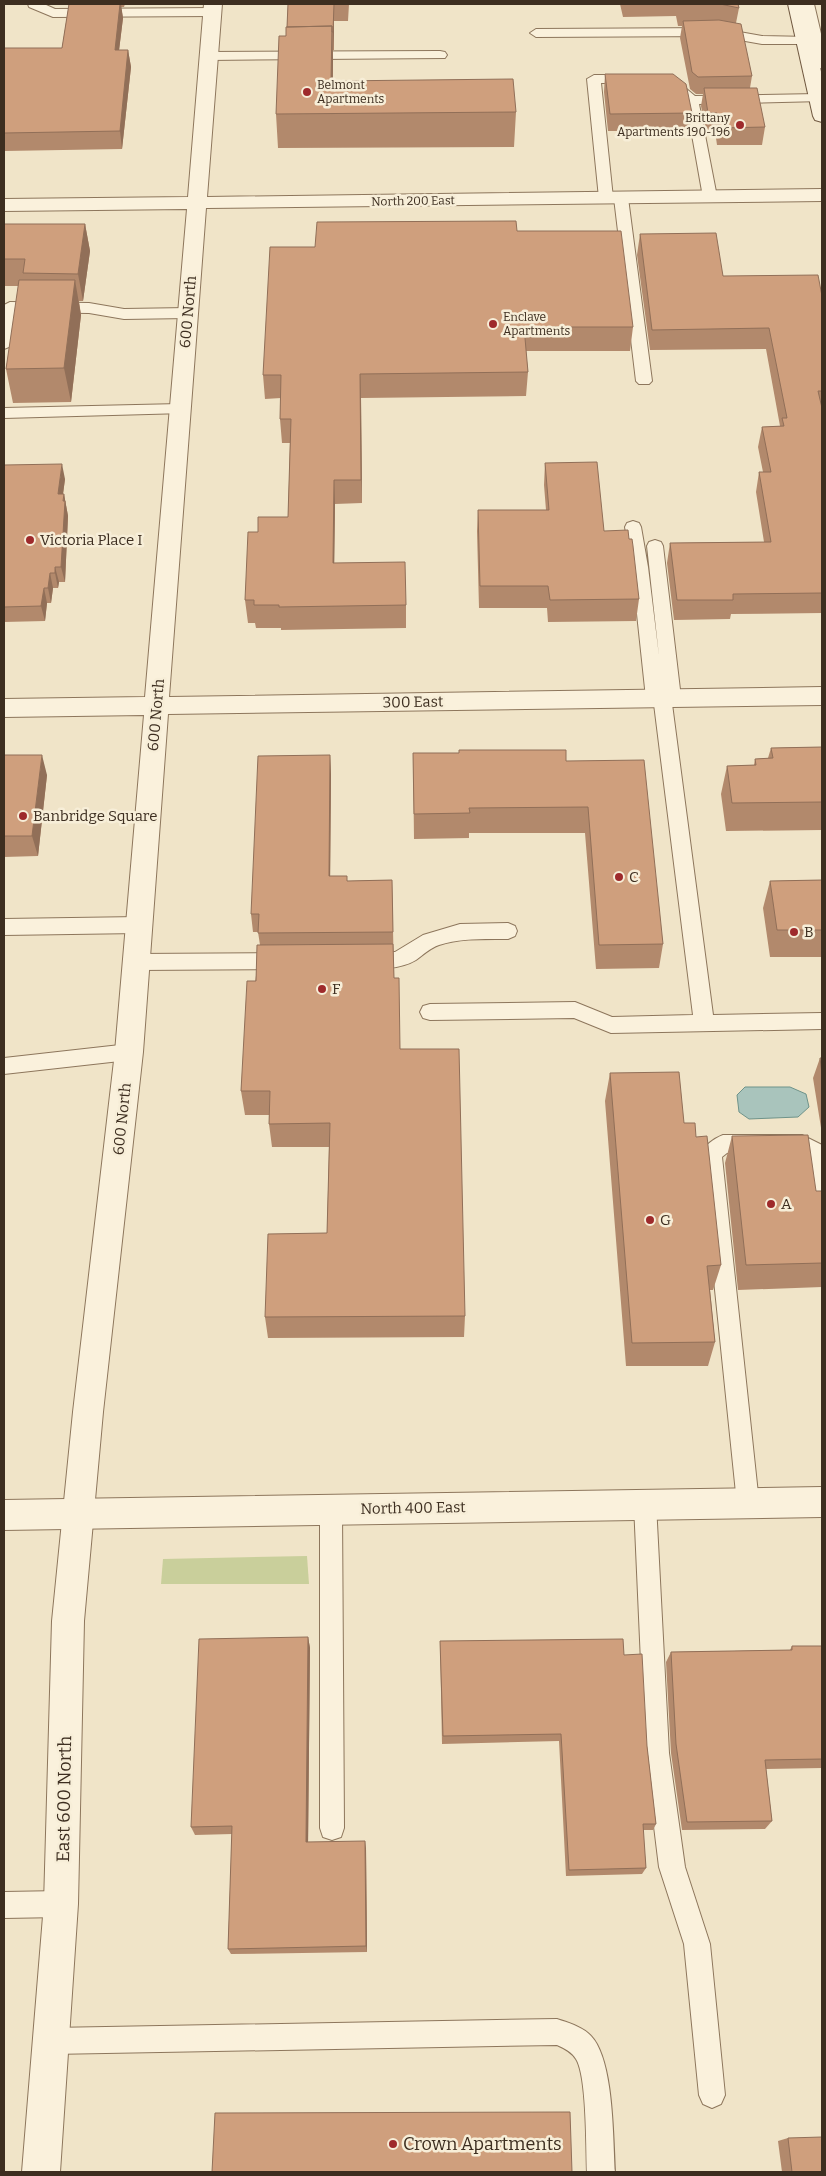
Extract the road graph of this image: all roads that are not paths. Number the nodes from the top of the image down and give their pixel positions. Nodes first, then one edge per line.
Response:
1 (34, 4) edge
2 (797, 4) edge
3 (808, 4) edge
4 (212, 8) edge
5 (536, 33) dead end
6 (805, 40) junction
7 (440, 55) dead end
8 (208, 56) junction
9 (822, 65) edge
10 (818, 98) junction
11 (692, 100) junction
12 (822, 116) edge
13 (822, 195) edge
14 (710, 197) junction
15 (613, 198) junction
16 (197, 204) junction
17 (4, 205) edge
18 (188, 313) junction
19 (4, 344) edge
20 (644, 381) dead end
21 (180, 410) junction
22 (4, 413) edge
23 (633, 527) dead end
24 (655, 546) dead end
25 (822, 696) edge
26 (663, 698) junction
27 (157, 706) junction
28 (4, 708) edge
29 (139, 925) junction
30 (4, 927) edge
31 (508, 931) dead end
32 (345, 960) edge
33 (305, 961) edge
34 (137, 962) junction
35 (430, 1012) dead end
36 (822, 1021) edge
37 (704, 1023) junction
38 (129, 1052) junction
39 (4, 1066) edge
40 (822, 1191) edge
41 (87, 1426) joint
42 (822, 1502) edge
43 (748, 1503) junction
44 (645, 1504) junction
45 (331, 1510) junction
46 (78, 1513) junction
47 (4, 1514) edge
48 (332, 1828) dead end
49 (61, 1904) junction
50 (4, 1905) edge
51 (51, 2041) junction
52 (712, 2095) dead end
53 (40, 2172) edge
54 (601, 2172) edge

1 - 4 lane
2 - 6 street
3 - 9 lane
4 - 8 street, 600 North
5 - 6 lane
6 - 10 street
7 - 8 lane
8 - 16 street, 600 North
10 - 11 lane
10 - 12 street
11 - 14 lane
11 - 15 lane
13 - 14 street, North 200 East
14 - 15 street, North 200 East
15 - 16 street, North 200 East
15 - 20 lane
16 - 17 street, North 200 East
16 - 18 street, 600 North
18 - 19 lane
18 - 21 street, 600 North
21 - 22 lane
21 - 27 street, 600 North
23 - 26 lane
24 - 26 lane
25 - 26 street, 300 East
26 - 27 street, 300 East
26 - 37 lane
27 - 28 street, 300 East
27 - 29 street, 600 North
29 - 30 lane
29 - 34 street, 600 North
31 - 32 lane
33 - 34 lane
34 - 38 street, 600 North
35 - 37 lane
36 - 37 lane
38 - 39 lane
38 - 41 street, 600 North
40 - 43 lane
41 - 46 street, East 600 North
42 - 43 street, North 400 East
43 - 44 street, North 400 East
44 - 45 street, North 400 East
44 - 52 lane
45 - 46 street, North 400 East
45 - 48 lane
46 - 47 street, North 400 East
46 - 49 street, East 600 North
49 - 50 lane
49 - 51 street, East 600 North
51 - 53 street, East 600 North
51 - 54 lane

